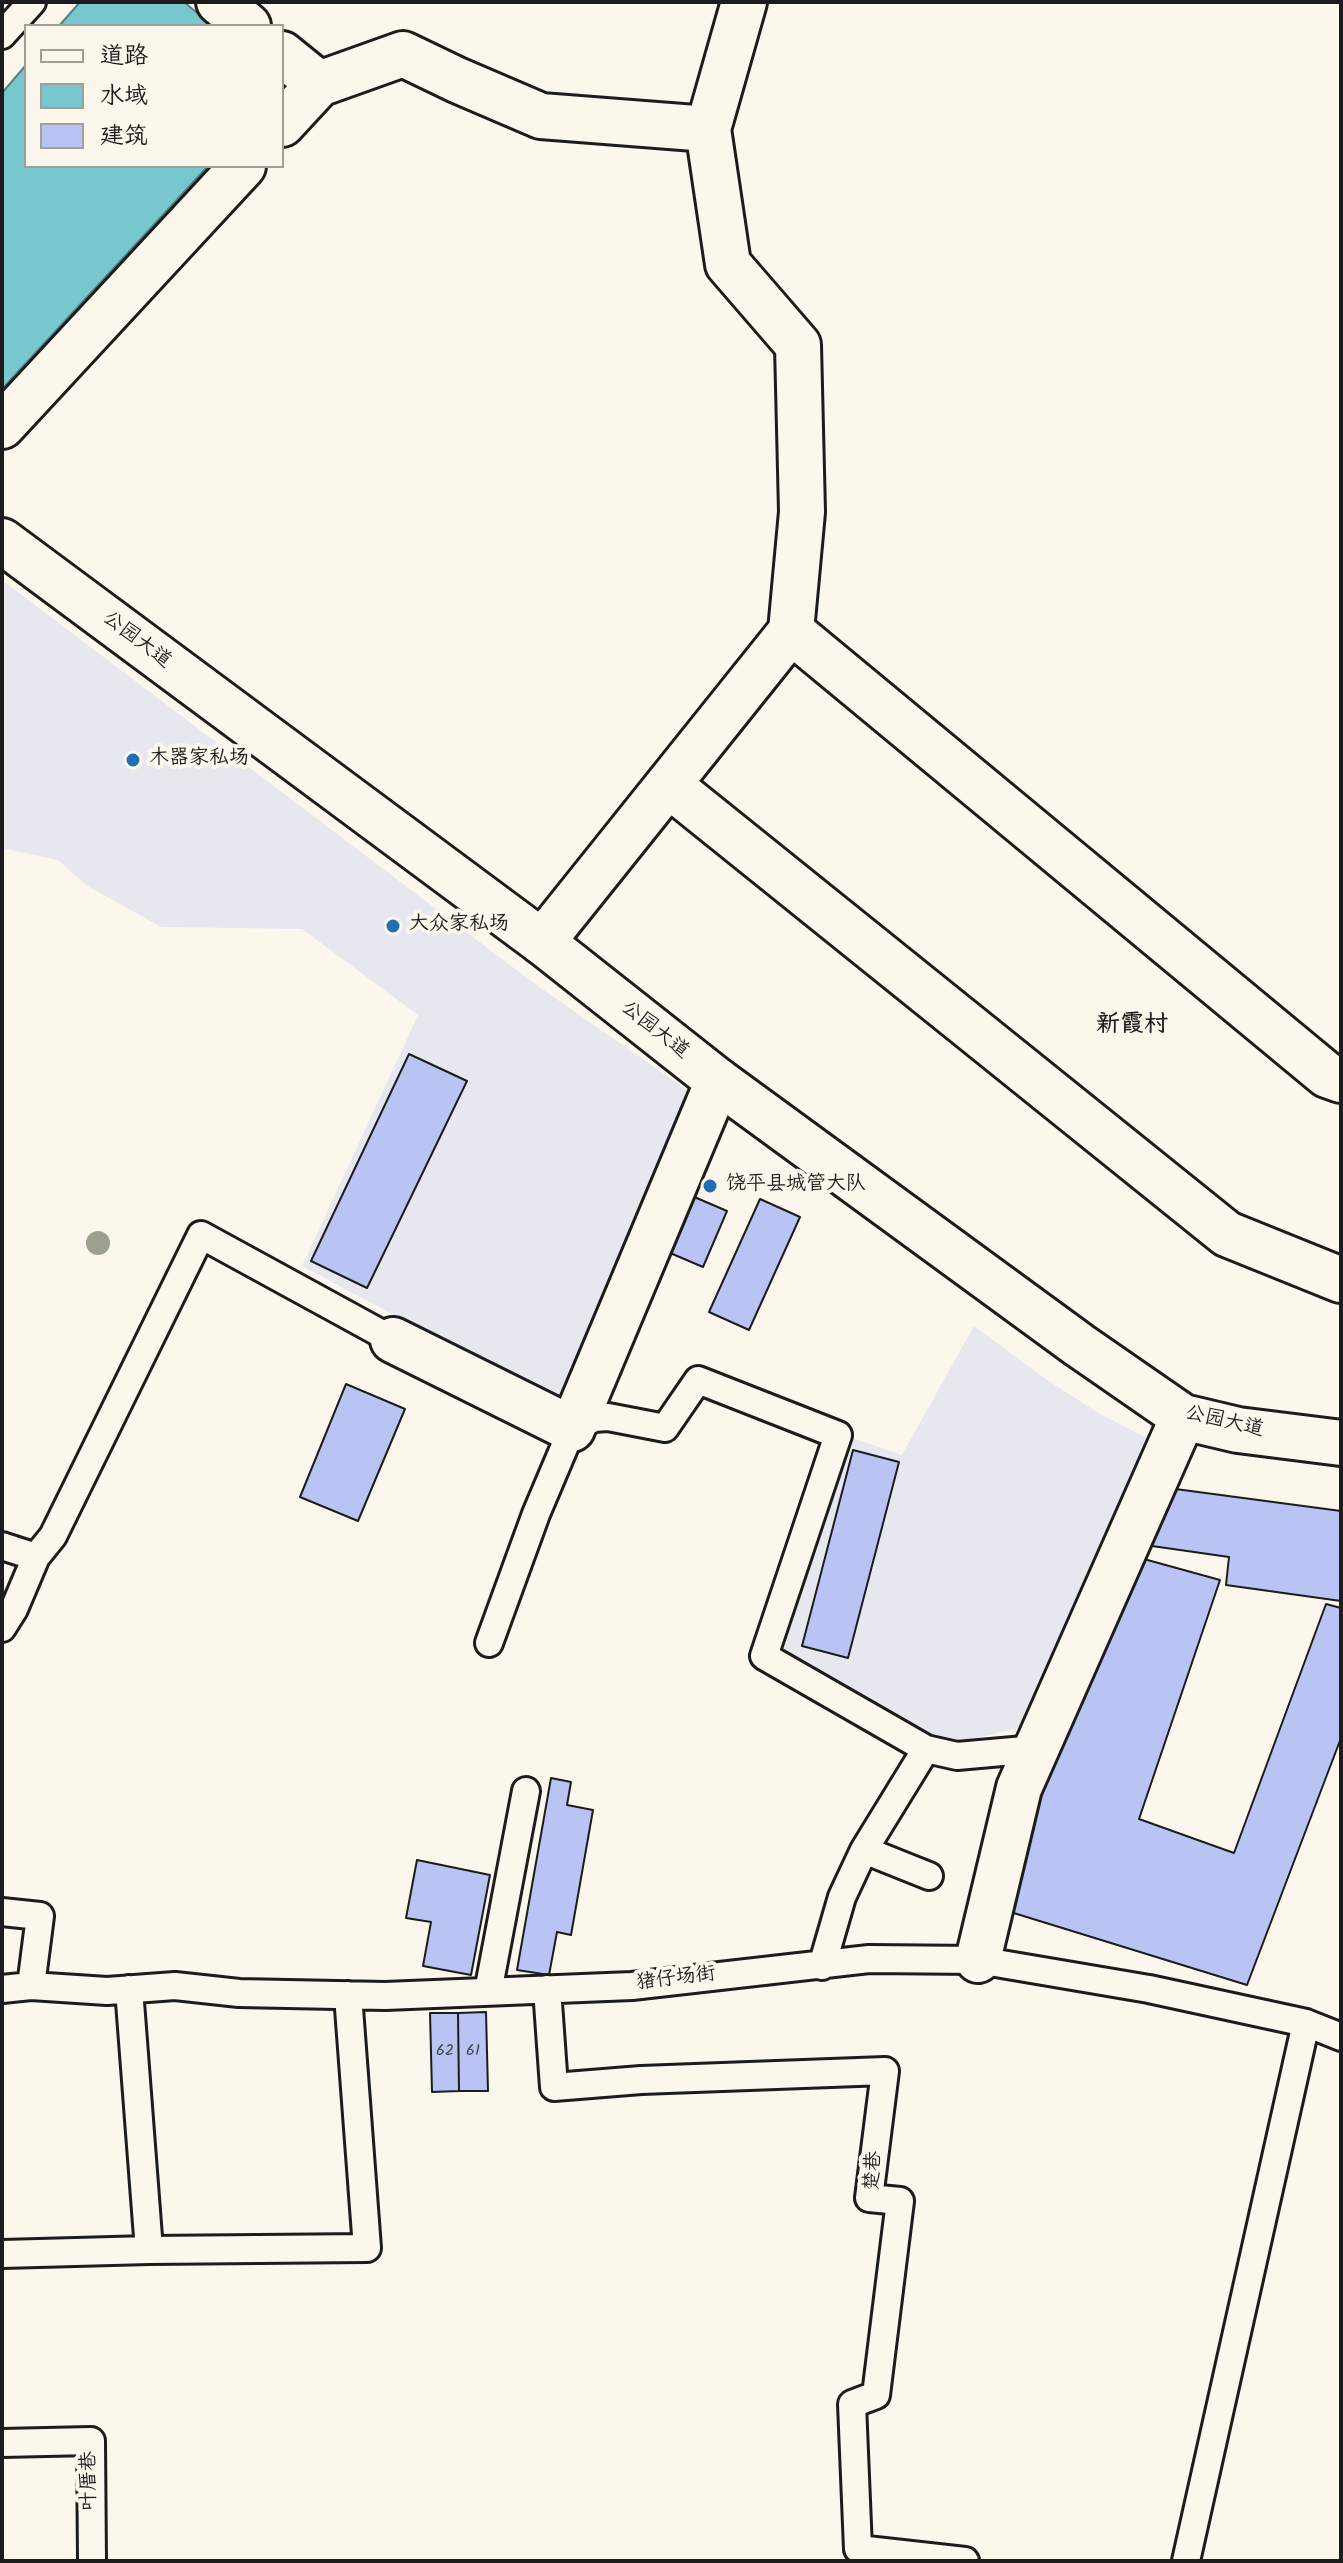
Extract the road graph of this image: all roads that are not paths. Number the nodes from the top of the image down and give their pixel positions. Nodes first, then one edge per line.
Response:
1 (32, 2) edge
2 (219, 2) edge
3 (744, 2) edge
4 (246, 24) edge
5 (2, 35) edge
6 (284, 56) edge
7 (319, 84) junction
8 (284, 122) edge
9 (708, 129) junction
10 (241, 168) edge
11 (2, 426) edge
12 (2, 541) edge
13 (791, 631) junction
14 (669, 785) junction
15 (542, 942) junction
16 (1341, 1080) edge
17 (718, 1081) junction
18 (1341, 1280) edge
19 (393, 1340) joint
20 (1183, 1417) junction
21 (572, 1429) junction
22 (1341, 1443) edge
23 (2, 1546) edge
24 (36, 1557) junction
25 (2, 1628) edge
26 (489, 1643) dead end
27 (926, 1749) junction
28 (1036, 1749) junction
29 (526, 1791) dead end
30 (864, 1850) junction
31 (929, 1876) dead end
32 (2, 1912) edge
33 (978, 1960) junction
34 (822, 1966) junction
35 (31, 1986) junction
36 (2, 1989) edge
37 (129, 1989) junction
38 (547, 1989) junction
39 (488, 1992) junction
40 (348, 1995) junction
41 (1306, 2023) junction
42 (1341, 2037) edge
43 (149, 2250) junction
44 (2, 2254) edge
45 (2, 2443) edge
46 (890, 2557) edge
47 (92, 2561) edge
48 (965, 2561) edge
49 (1186, 2561) edge

1 - 5 lane
2 - 4 street
3 - 9 street
6 - 7 street
7 - 8 street
7 - 9 street
9 - 13 street
10 - 11 street
12 - 15 street, 公园大道
13 - 14 street
13 - 16 street
14 - 15 street
14 - 18 street
15 - 17 street, 公园大道
17 - 20 street, 公园大道
17 - 21 street
19 - 21 street
19 - 24 lane
20 - 22 street, 公园大道
20 - 28 street
21 - 26 lane
21 - 27 lane
23 - 24 lane
24 - 25 lane
27 - 28 lane
27 - 30 lane
28 - 33 street
29 - 39 lane
30 - 31 lane
30 - 34 lane
32 - 35 lane
33 - 34 lane, 猪仔场街
33 - 41 lane, 猪仔场街
34 - 38 lane, 猪仔场街
35 - 36 lane, 猪仔场街
35 - 37 lane, 猪仔场街
37 - 40 lane, 猪仔场街
37 - 43 lane
38 - 39 lane, 猪仔场街
38 - 46 lane, 楚巷
39 - 40 lane, 猪仔场街
40 - 43 lane
41 - 42 lane, 猪仔场街
41 - 49 lane
43 - 44 lane
45 - 47 lane, 叶厝巷
46 - 48 lane, 楚巷

